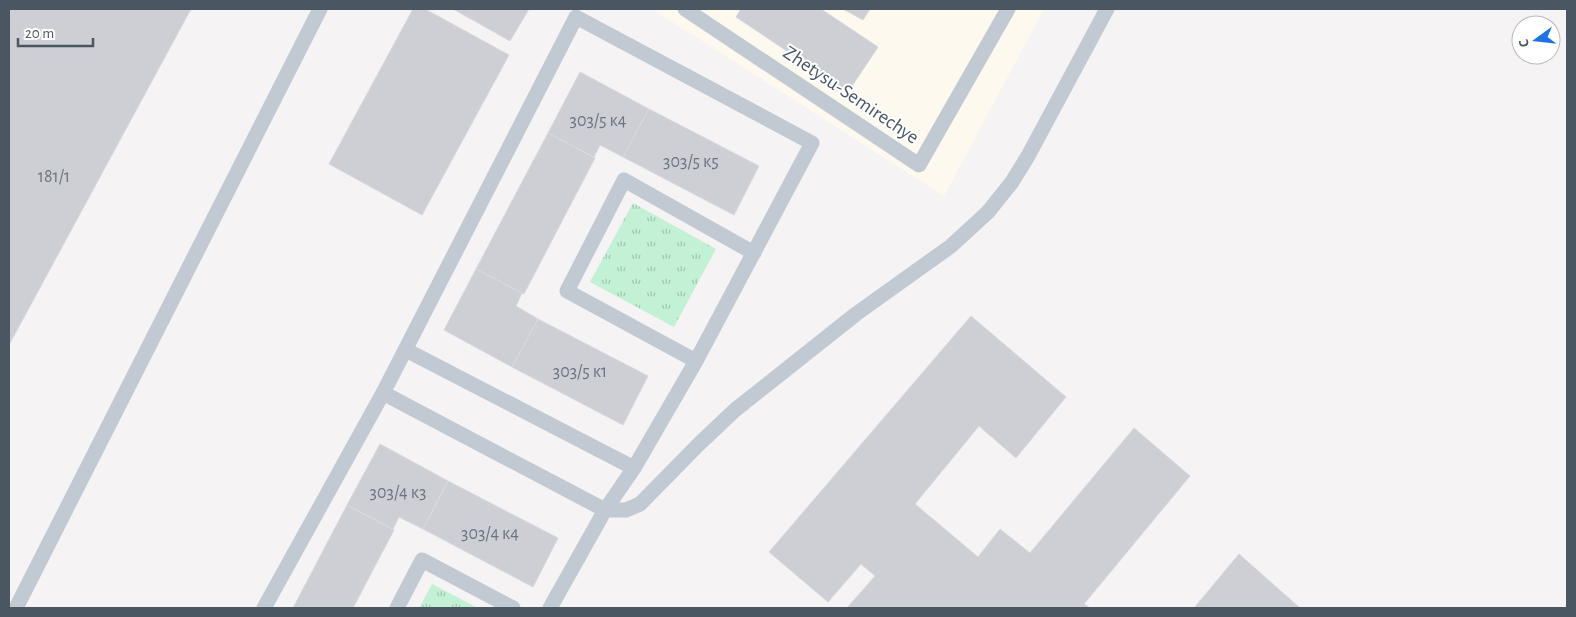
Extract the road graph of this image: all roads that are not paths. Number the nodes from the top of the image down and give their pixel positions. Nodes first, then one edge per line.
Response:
1 (320, 9) edge
2 (685, 9) edge
3 (1008, 9) edge
4 (1107, 9) edge
5 (754, 253) junction
6 (406, 350) junction
7 (696, 361) junction
8 (383, 393) junction
9 (634, 468) junction
10 (605, 510) junction
11 (16, 608) edge
12 (264, 608) edge
13 (397, 608) edge
14 (513, 608) edge
15 (550, 608) edge

1 - 11 lane
2 - 3 lane, Zhetysu-Semirechye
4 - 10 lane
5 - 6 lane
5 - 7 lane
5 - 7 lane
6 - 8 lane
6 - 9 lane
7 - 9 lane
8 - 10 lane
8 - 12 lane
9 - 10 lane
10 - 15 lane
13 - 14 lane

